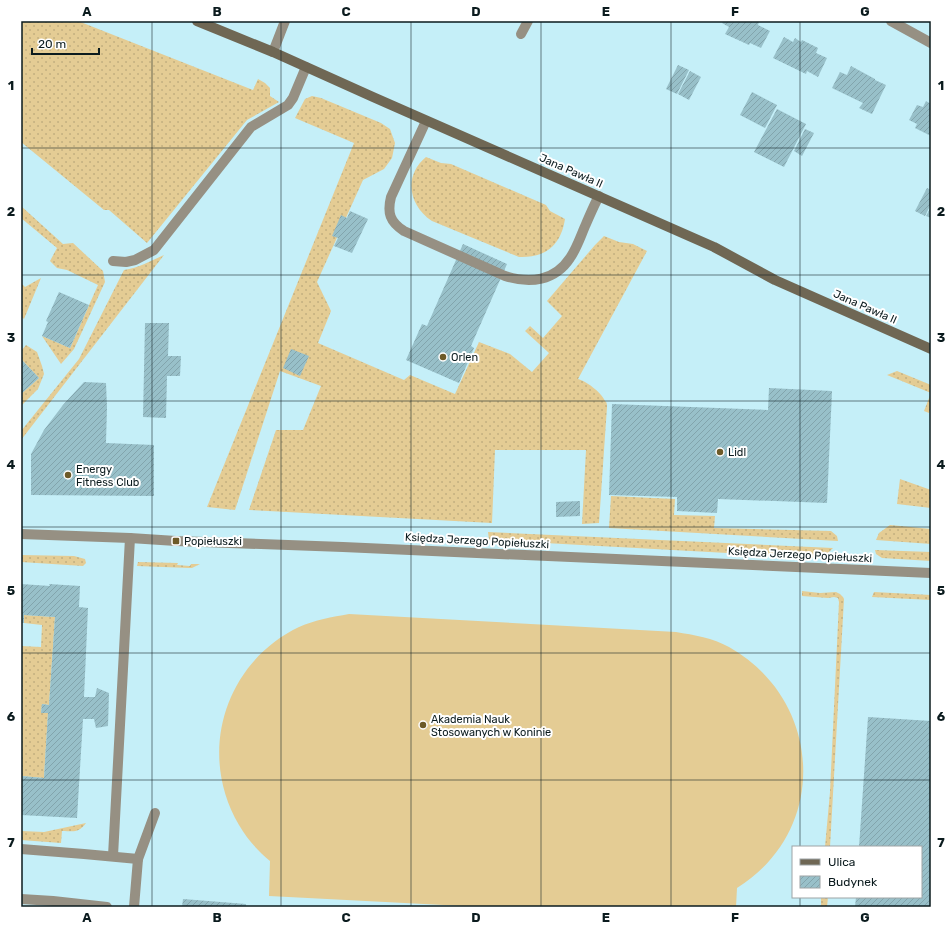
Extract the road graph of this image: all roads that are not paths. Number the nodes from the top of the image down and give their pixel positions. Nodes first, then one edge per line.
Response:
1 (197, 21) edge
2 (285, 21) edge
3 (528, 21) edge
4 (891, 21) edge
5 (521, 34) dead end
6 (931, 43) edge
7 (274, 52) junction
8 (306, 67) junction
9 (426, 121) junction
10 (599, 196) junction
11 (113, 261) dead end
12 (931, 349) edge
13 (21, 534) edge
14 (130, 538) junction
15 (931, 573) edge
16 (155, 813) dead end
17 (21, 849) edge
18 (113, 856) junction
19 (138, 859) junction
20 (21, 899) edge
21 (107, 907) edge
22 (134, 907) edge

1 - 7 main road, Jana Pawła II
2 - 7 street
3 - 5 street
4 - 6 street
7 - 8 main road, Jana Pawła II
8 - 9 main road, Jana Pawła II
8 - 11 street
9 - 10 main road, Jana Pawła II
9 - 10 street
10 - 12 main road, Jana Pawła II
13 - 14 street, Księdza Jerzego Popiełuszki
14 - 15 street, Księdza Jerzego Popiełuszki
14 - 18 street
16 - 19 street
17 - 18 street
18 - 19 street
19 - 22 street
20 - 21 street

